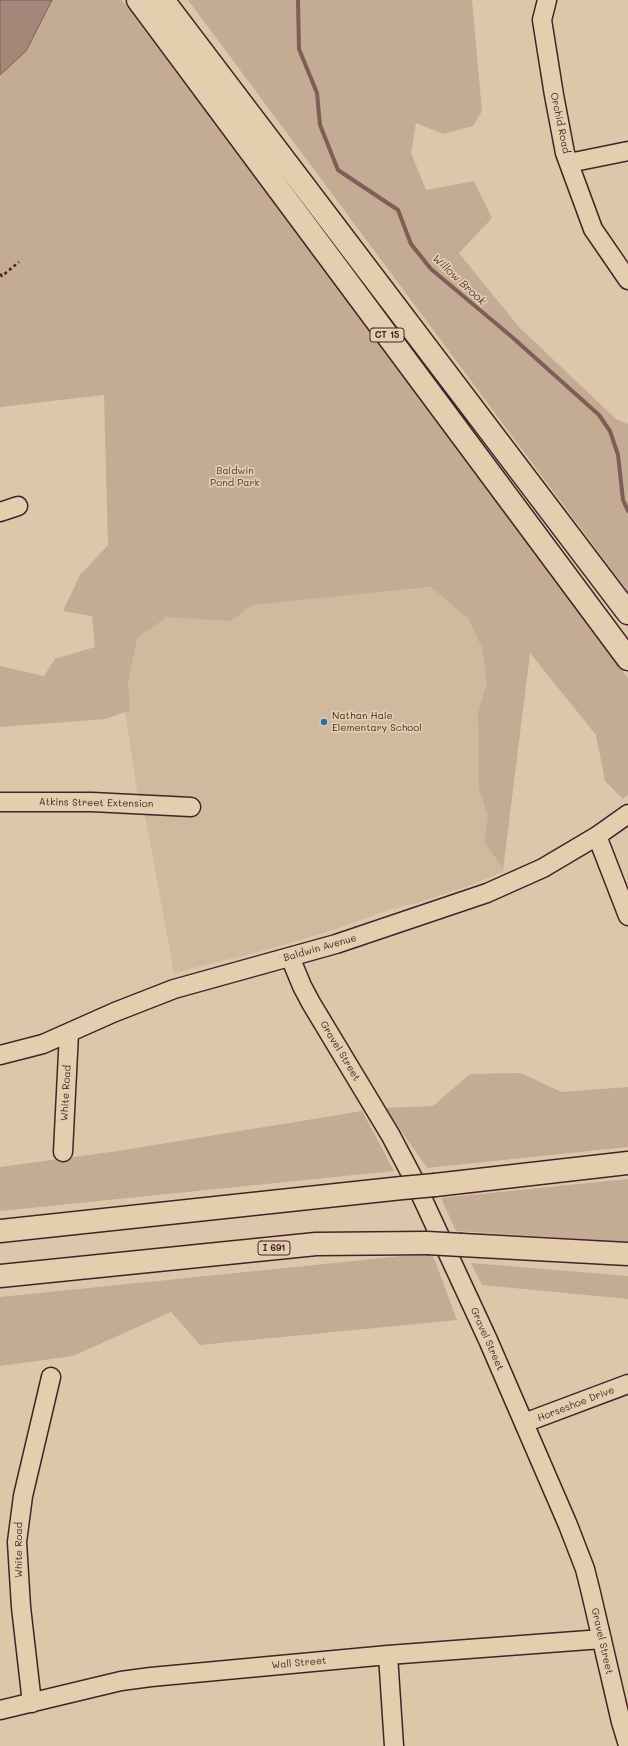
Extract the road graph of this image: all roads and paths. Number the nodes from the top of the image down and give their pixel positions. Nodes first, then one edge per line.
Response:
1 (547, 0) edge
2 (146, 3) edge
3 (628, 151) edge
4 (569, 164) junction
5 (20, 262) dead end
6 (0, 274) edge
7 (628, 280) edge
8 (18, 506) dead end
9 (0, 512) edge
10 (628, 613) edge
11 (628, 659) edge
12 (0, 802) edge
13 (192, 807) dead end
14 (628, 814) edge
15 (597, 836) junction
16 (628, 916) edge
17 (290, 957) junction
18 (69, 1033) junction
19 (0, 1054) edge
20 (63, 1152) dead end
21 (628, 1163) edge
22 (0, 1231) edge
23 (628, 1254) edge
24 (0, 1276) edge
25 (51, 1377) dead end
26 (628, 1384) edge
27 (524, 1423) junction
28 (602, 1639) junction
29 (388, 1655) junction
30 (32, 1702) junction
31 (0, 1710) edge
32 (628, 1745) edge
33 (394, 1746) edge

1 - 4 street, Orchid Road
2 - 10 highway, CT 15
2 - 11 highway, CT 15
3 - 4 street
4 - 7 street, Orchid Road
5 - 6 path
8 - 9 street
12 - 13 street, Atkins Street Extension
14 - 15 street, Baldwin Avenue
15 - 16 street
15 - 17 street, Baldwin Avenue
17 - 18 street, Baldwin Avenue
17 - 27 street, Gravel Street
18 - 19 street, Baldwin Avenue
18 - 20 street, White Road
21 - 22 highway, bridge
23 - 24 highway, I 691, bridge
25 - 30 street, White Road
26 - 27 street, Horseshoe Drive
27 - 28 street, Gravel Street
28 - 29 street, Wall Street
28 - 32 street, Gravel Street
29 - 30 street, Wall Street
29 - 33 street
30 - 31 street, Wall Street

